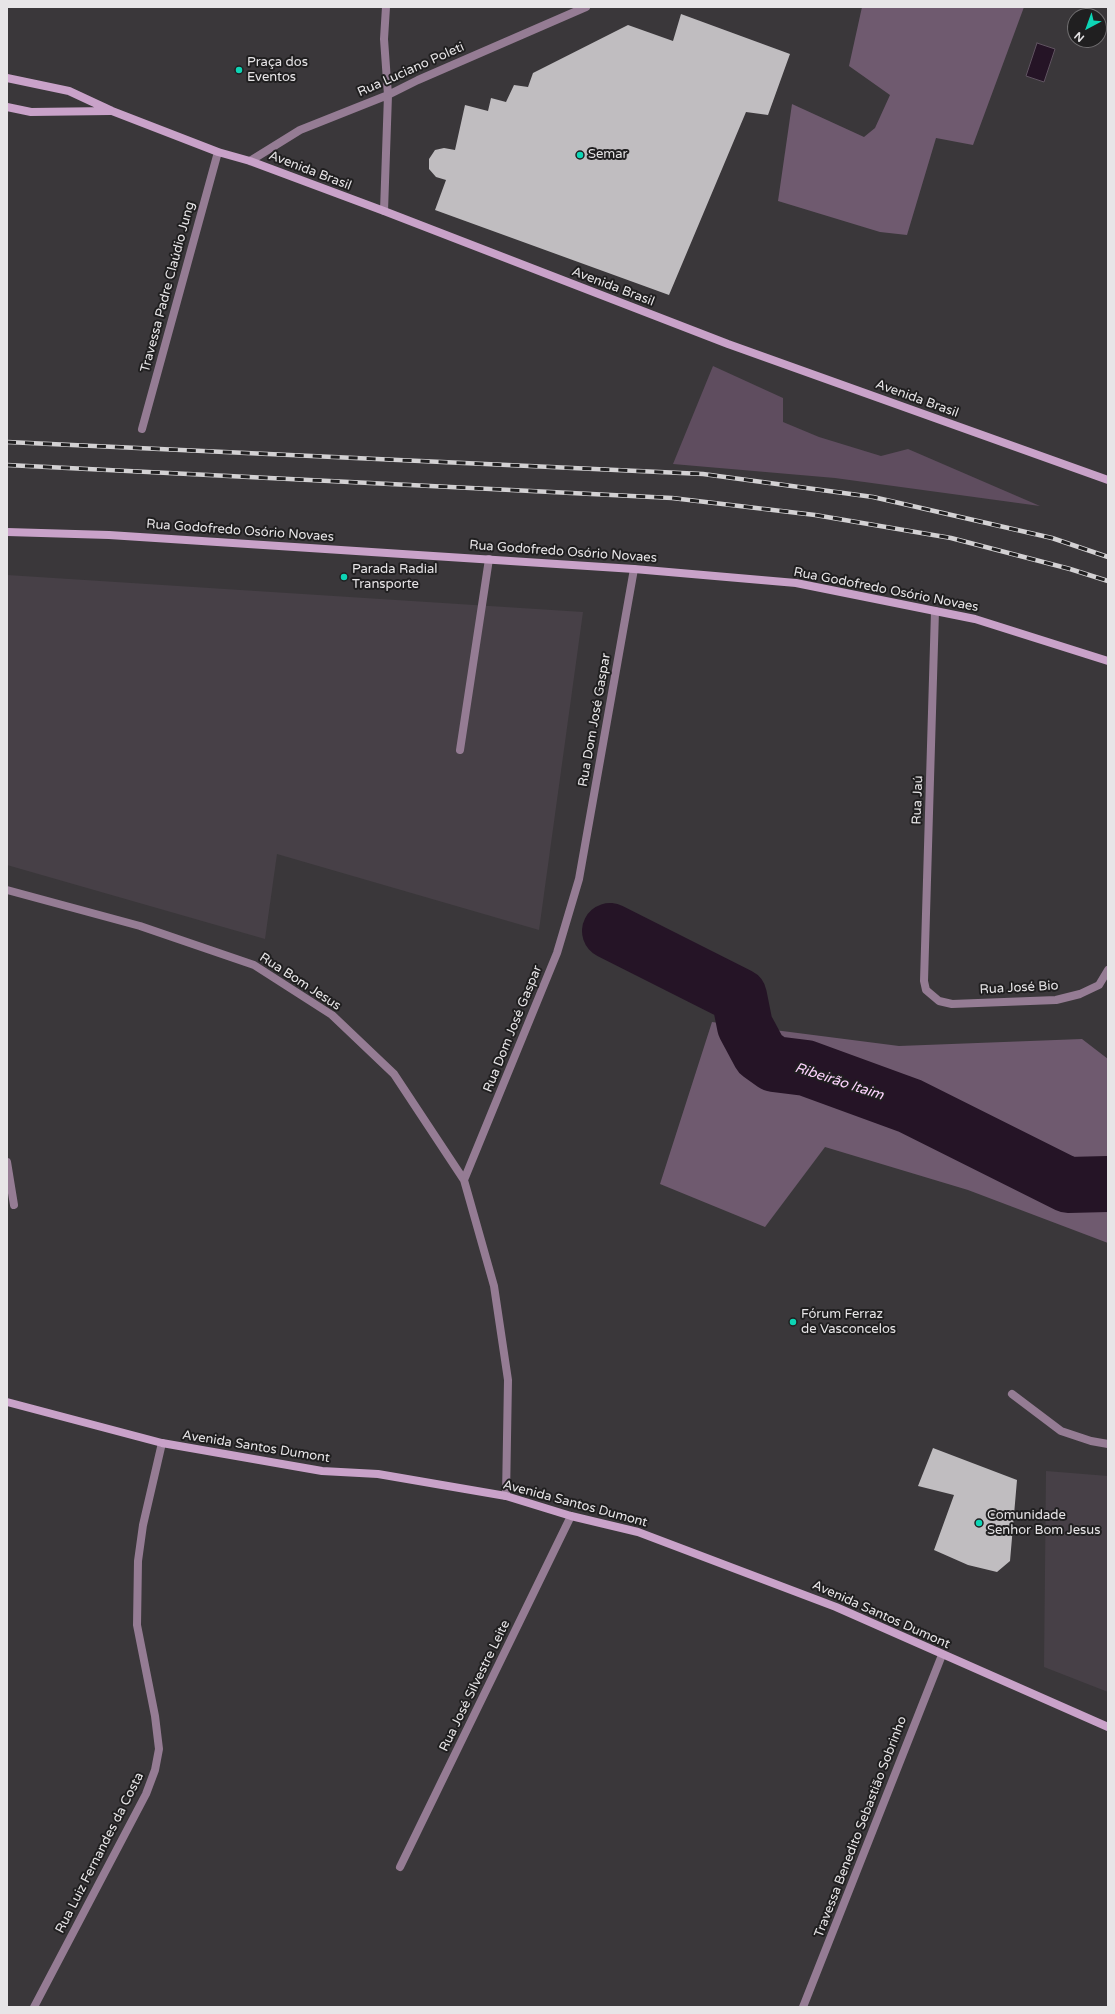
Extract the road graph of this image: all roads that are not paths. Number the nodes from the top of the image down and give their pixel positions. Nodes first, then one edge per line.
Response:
1 (386, 7) edge
2 (586, 7) edge
3 (7, 78) edge
4 (388, 95) junction
5 (7, 107) edge
6 (112, 111) junction
7 (218, 152) junction
8 (250, 161) junction
9 (384, 211) junction
10 (142, 429) dead end
11 (1108, 480) edge
12 (7, 532) edge
13 (489, 559) junction
14 (634, 569) junction
15 (935, 611) junction
16 (1108, 661) edge
17 (460, 750) dead end
18 (7, 890) edge
19 (1108, 970) edge
20 (926, 990) joint
21 (7, 1162) edge
22 (464, 1180) junction
23 (14, 1205) dead end
24 (1012, 1394) dead end
25 (7, 1402) edge
26 (162, 1443) junction
27 (1108, 1444) edge
28 (506, 1496) junction
29 (571, 1516) junction
30 (942, 1655) junction
31 (1108, 1727) edge
32 (400, 1867) dead end
33 (34, 2007) edge
34 (803, 2007) edge

1 - 4 street
2 - 4 street, Rua Luciano Poleti
3 - 6 main road, Avenida Brasil
4 - 8 street, Rua Luciano Poleti
4 - 9 street
5 - 6 main road, Avenida Brasil
6 - 7 main road, Avenida Brasil
7 - 8 main road, Avenida Brasil
7 - 10 street, Travessa Padre Claúdio Jung
8 - 9 main road, Avenida Brasil
9 - 11 main road, Avenida Brasil
12 - 13 main road, Rua Godofredo Osório Novaes
13 - 14 main road, Rua Godofredo Osório Novaes
13 - 17 street
14 - 15 main road, Rua Godofredo Osório Novaes
14 - 22 street, Rua Dom José Gaspar
15 - 16 main road, Rua Godofredo Osório Novaes
15 - 20 street, Rua Jaú
18 - 22 street, Rua Bom Jesus
19 - 20 street, Rua José Bio
21 - 23 street
22 - 28 street
24 - 27 street
25 - 26 main road, Avenida Santos Dumont
26 - 28 main road, Avenida Santos Dumont
26 - 33 street, Rua Luiz Fernandes da Costa
28 - 29 main road, Avenida Santos Dumont
29 - 30 main road, Avenida Santos Dumont
29 - 32 street, Rua José Silvestre Leite
30 - 31 main road, Avenida Santos Dumont
30 - 34 street, Travessa Benedito Sebastião Sobrinho

